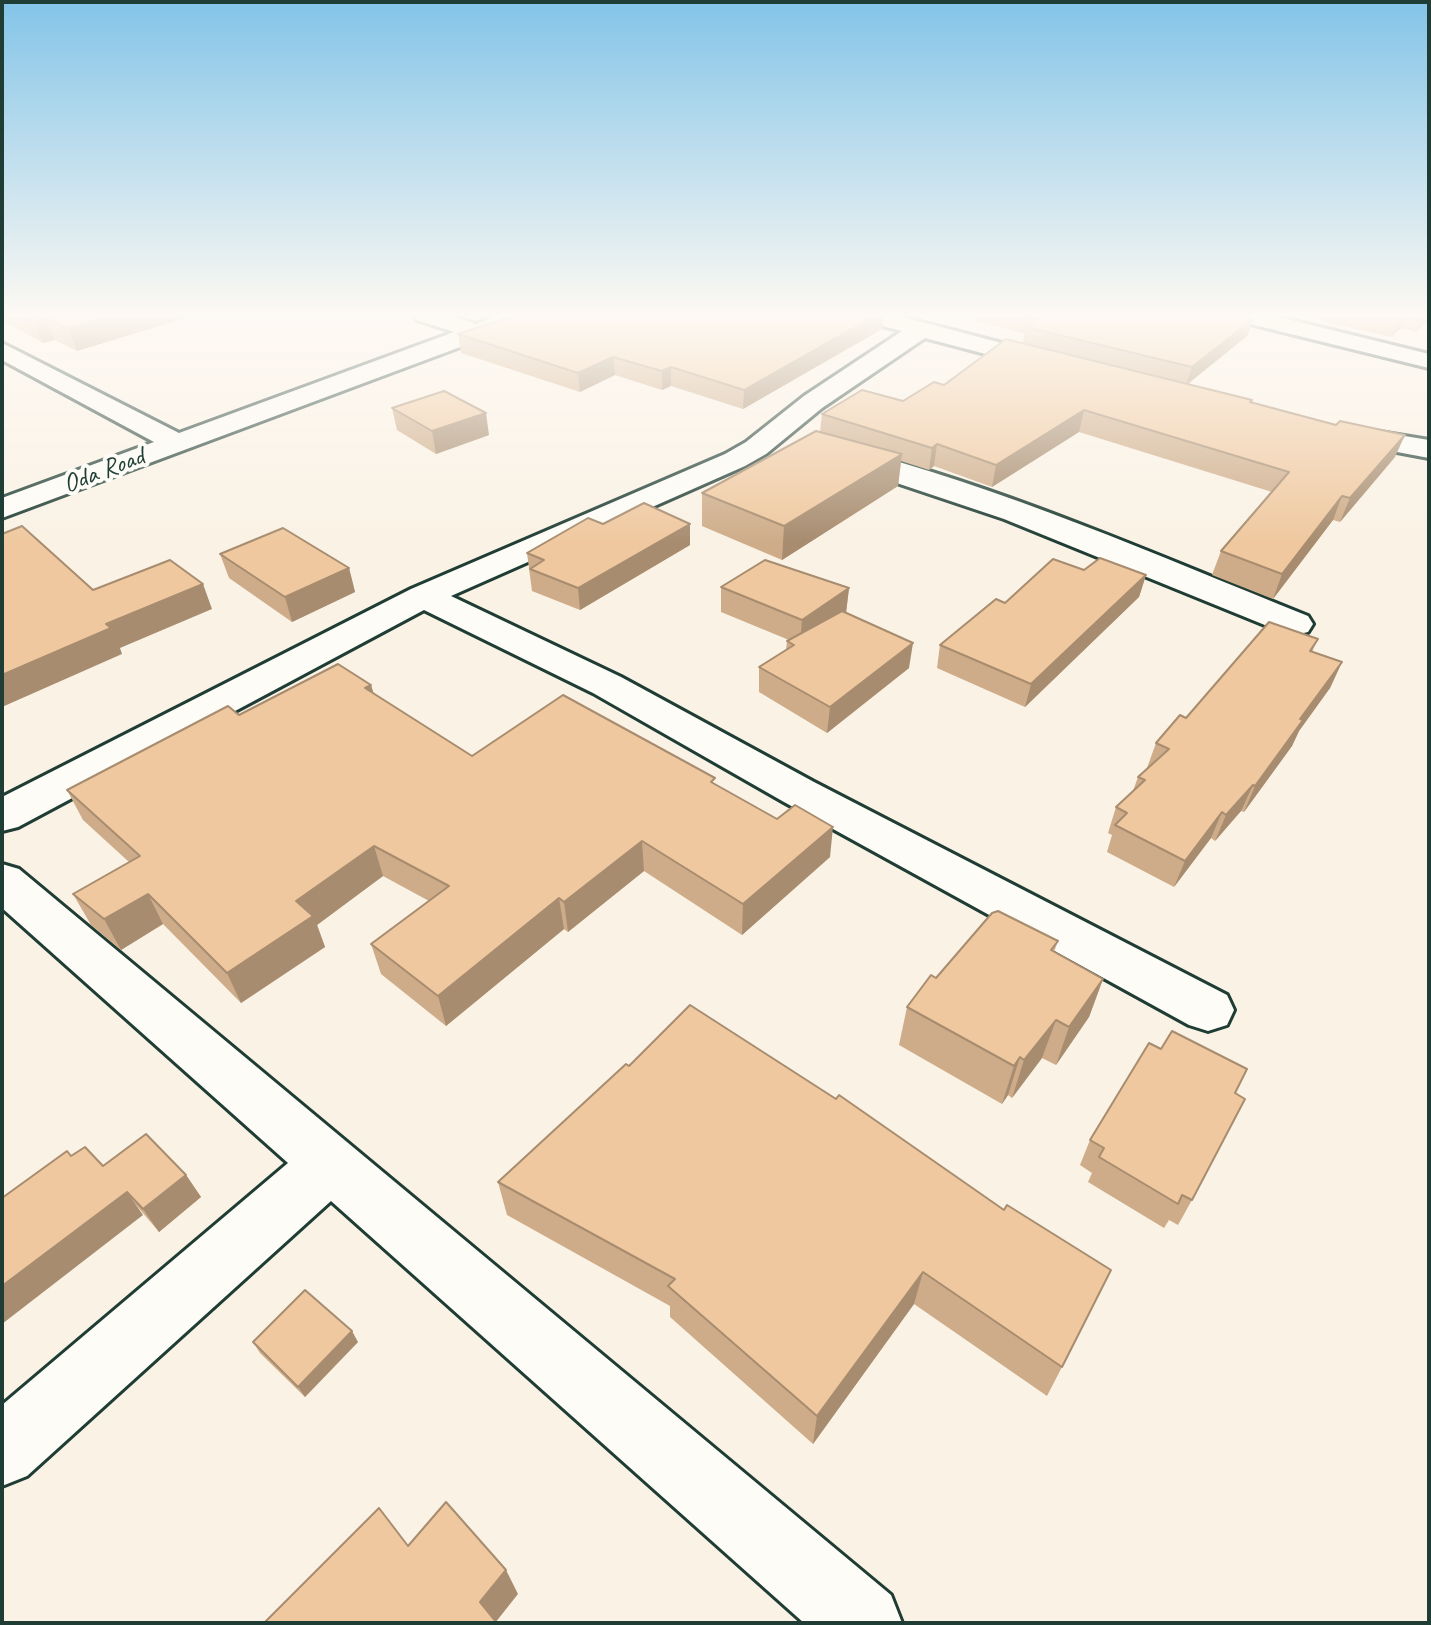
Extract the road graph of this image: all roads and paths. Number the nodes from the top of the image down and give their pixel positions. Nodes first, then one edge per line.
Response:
1 (78, 391) edge
2 (318, 391) edge
3 (830, 391) edge
4 (1320, 430) edge
5 (763, 442) junction
6 (176, 443) junction
7 (1429, 449) edge
8 (2, 509) edge
9 (423, 596) junction
10 (1295, 624) dead end
11 (2, 816) edge
12 (2, 881) edge
13 (1208, 1010) dead end
14 (329, 1165) junction
15 (2, 1451) edge
16 (863, 1623) edge

1 - 6 street
2 - 6 street, Oda Road
3 - 5 street
4 - 7 street
5 - 9 street
5 - 10 street
6 - 8 street, Oda Road
9 - 11 street
9 - 13 street
12 - 14 street
14 - 15 street
14 - 16 street

